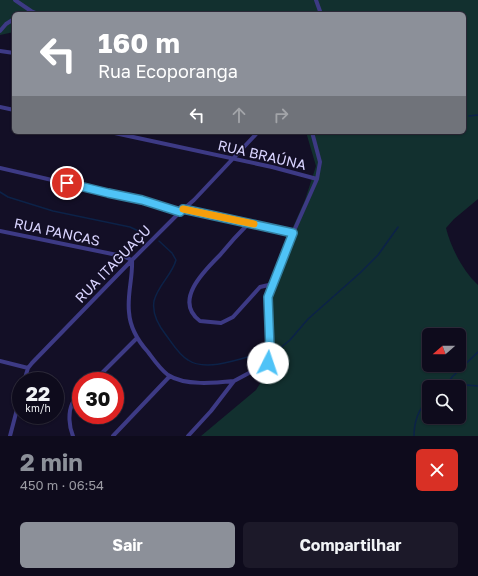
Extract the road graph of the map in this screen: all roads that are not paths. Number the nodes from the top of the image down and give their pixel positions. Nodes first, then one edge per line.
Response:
1 (15, 0) edge
2 (316, 0) edge
3 (31, 11) edge
4 (320, 12) edge
5 (12, 20) edge
6 (0, 31) edge
7 (0, 51) edge
8 (12, 53) edge
9 (0, 107) edge
10 (12, 110) edge
11 (119, 134) edge
12 (256, 134) edge
13 (313, 134) edge
14 (231, 160) junction
15 (0, 168) edge
16 (317, 179) junction
17 (181, 210) junction
18 (249, 222) junction
19 (0, 231) edge
20 (293, 233) junction
21 (132, 260) junction
22 (273, 284) junction
23 (137, 338) junction
24 (0, 361) edge
25 (28, 368) junction
26 (27, 372) edge
27 (103, 372) edge
28 (170, 376) junction
29 (234, 381) junction
30 (72, 404) edge
31 (14, 424) edge
32 (11, 435) edge
33 (73, 436) edge
34 (113, 436) edge
35 (188, 436) edge

1 - 3 street
2 - 4 street
5 - 6 street
7 - 8 street
9 - 10 street
11 - 14 street, RUA BRAÚNA
12 - 14 street, RUA ITAGUAÇU
13 - 16 street
14 - 16 street, RUA BRAÚNA
14 - 17 street, RUA ITAGUAÇU
15 - 17 street
16 - 20 street
17 - 18 street
17 - 21 street, RUA ITAGUAÇU
18 - 20 street
18 - 22 street
19 - 21 street, RUA PANCAS
20 - 22 street
21 - 23 street
21 - 25 street, RUA ITAGUAÇU
22 - 29 street
23 - 27 street
23 - 28 street
24 - 25 street
25 - 26 street, RUA ITAGUAÇU
28 - 29 street
28 - 34 street
29 - 35 street
30 - 33 street
31 - 32 street

